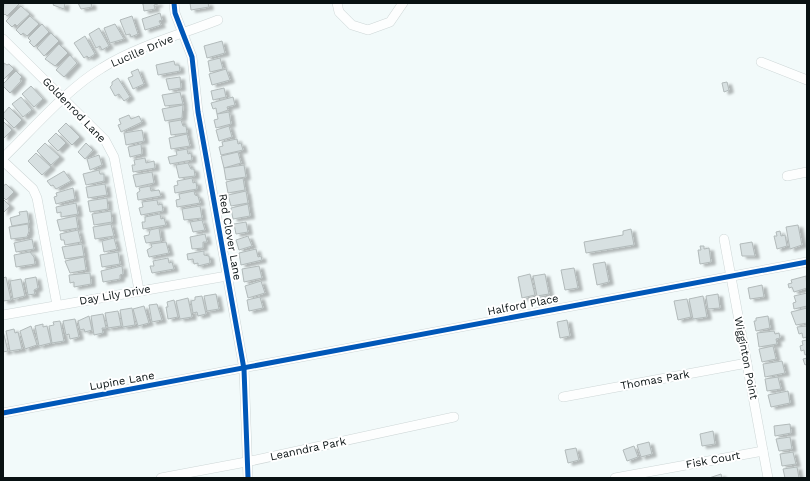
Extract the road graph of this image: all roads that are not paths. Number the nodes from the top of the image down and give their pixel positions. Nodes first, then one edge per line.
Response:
1 (174, 3) edge
2 (337, 3) edge
3 (403, 3) edge
4 (218, 20) dead end
5 (182, 34) junction
6 (3, 39) edge
7 (761, 62) dead end
8 (807, 80) edge
9 (64, 99) junction
10 (3, 160) edge
11 (807, 172) edge
12 (788, 176) dead end
13 (724, 239) dead end
14 (807, 262) edge
15 (227, 276) junction
16 (731, 276) junction
17 (139, 290) junction
18 (57, 305) junction
19 (3, 315) edge
20 (747, 363) junction
21 (244, 369) junction
22 (563, 397) dead end
23 (3, 413) edge
24 (454, 417) dead end
25 (764, 451) junction
26 (246, 462) junction
27 (160, 478) edge
28 (248, 478) edge
29 (615, 478) edge
30 (768, 478) edge

1 - 5 street, Red Clover Lane
2 - 3 street
4 - 5 street, Lucille Drive
5 - 9 street, Lucille Drive
5 - 15 street, Red Clover Lane
6 - 9 street, Goldenrod Lane
7 - 8 street
9 - 10 street, Lucille Drive
9 - 17 street, Goldenrod Lane
10 - 18 street
11 - 12 street
13 - 16 street, Wigginton Point
14 - 16 street, Halford Place
15 - 17 street, Day Lily Drive
15 - 21 street, Red Clover Lane
16 - 20 street, Wigginton Point
16 - 21 street, Halford Place
17 - 18 street, Day Lily Drive
18 - 19 street, Day Lily Drive
20 - 22 street, Thomas Park
20 - 25 street, Wigginton Point
21 - 23 street, Lupine Lane
21 - 26 street, Red Clover Lane
24 - 26 street, Leanndra Park
25 - 29 street, Fisk Court
25 - 30 street, Wigginton Point
26 - 27 street, Leanndra Park
26 - 28 street, Red Clover Lane

